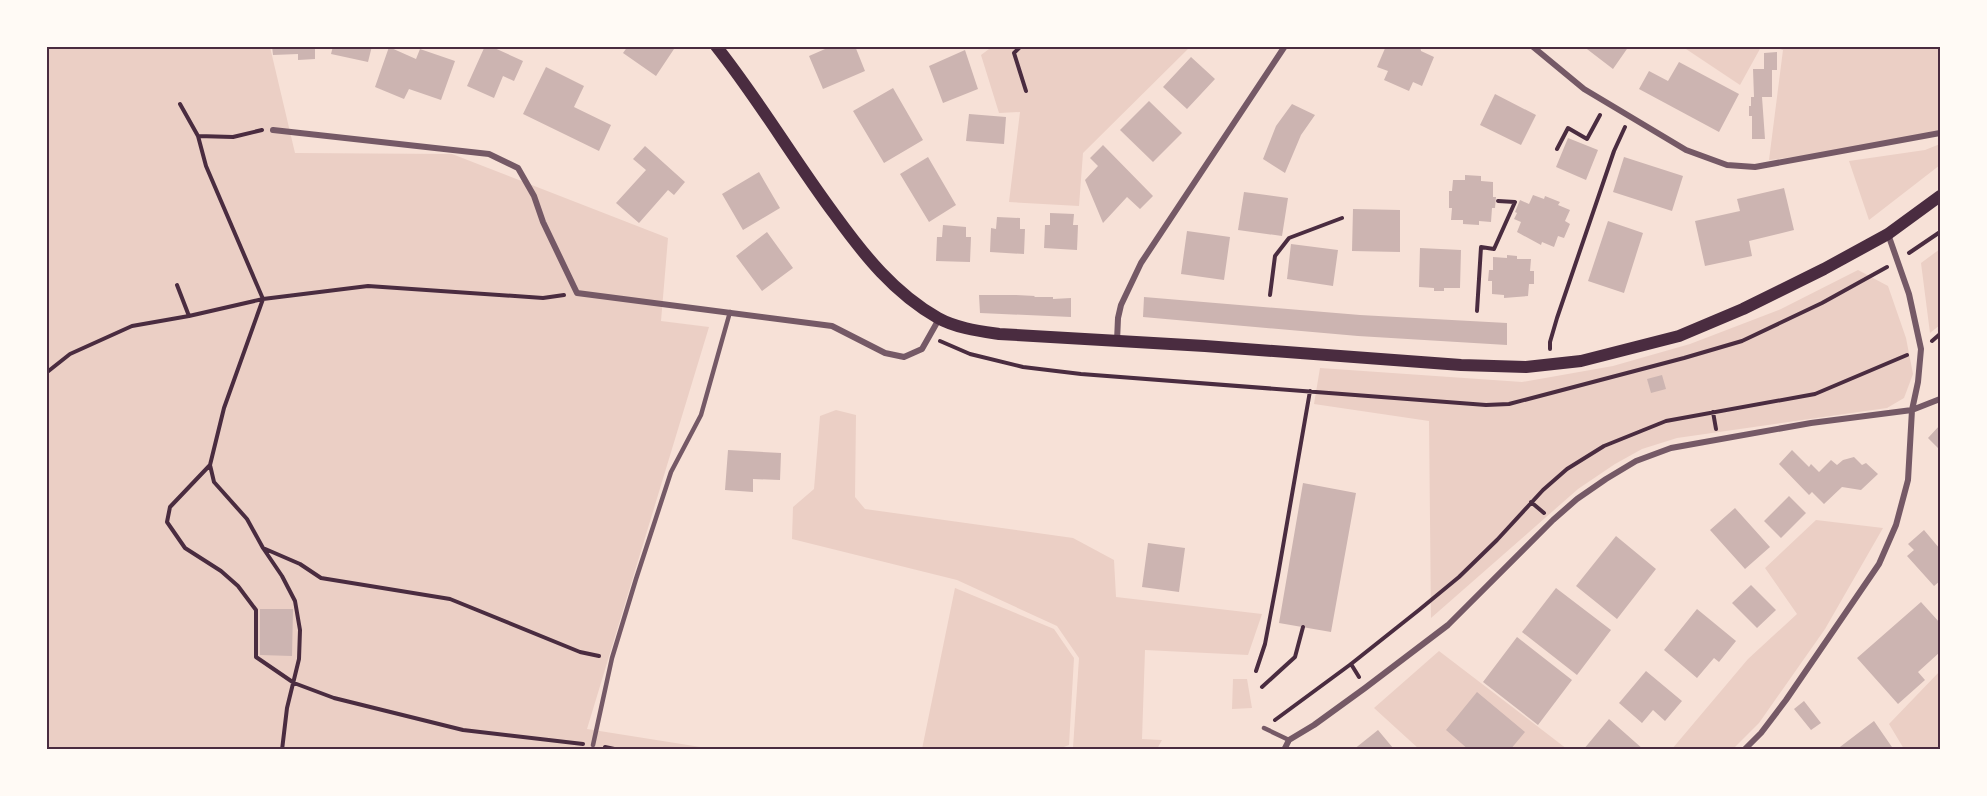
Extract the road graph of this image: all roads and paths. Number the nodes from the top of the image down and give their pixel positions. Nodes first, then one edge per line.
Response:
1 (716, 46) edge
2 (1021, 46) edge
3 (1285, 46) edge
4 (1532, 46) edge
5 (1026, 91) dead end
6 (1606, 103) junction
7 (180, 104) dead end
8 (1629, 118) junction
9 (273, 130) joint
10 (1941, 133) edge
11 (198, 136) junction
12 (1557, 149) dead end
13 (1941, 196) edge
14 (1498, 201) dead end
15 (1342, 218) dead end
16 (1941, 232) edge
17 (1888, 234) junction
18 (1899, 260) junction
19 (177, 285) dead end
20 (577, 293) junction
21 (1270, 295) dead end
22 (263, 299) junction
23 (1478, 311) dead end
24 (730, 312) junction
25 (189, 316) junction
26 (939, 319) junction
27 (1117, 341) junction
28 (1550, 364) junction
29 (46, 373) edge
30 (1310, 391) dead end
31 (1941, 399) edge
32 (1911, 410) junction
33 (210, 465) junction
34 (263, 548) junction
35 (1303, 627) dead end
36 (612, 658) junction
37 (1256, 671) dead end
38 (294, 683) junction
39 (1262, 687) dead end
40 (1264, 728) dead end
41 (1289, 740) junction
42 (592, 745) joint
43 (282, 750) edge
44 (1284, 750) edge
45 (1744, 750) edge

1 - 26 main road
2 - 5 path
3 - 27 street
4 - 6 street
6 - 8 street
6 - 12 path
7 - 11 path
8 - 10 street
8 - 28 path
9 - 11 path
9 - 20 street
11 - 22 path
13 - 17 main road
14 - 23 path
15 - 21 path
16 - 18 path
17 - 18 street
17 - 28 main road
18 - 32 street
19 - 25 path
20 - 22 path
20 - 24 street
22 - 25 path
22 - 33 path
24 - 26 street
24 - 36 lane
25 - 29 path
26 - 27 main road
27 - 28 main road
30 - 37 path
31 - 32 street
32 - 41 street
32 - 45 street
33 - 34 path
33 - 38 path
34 - 36 path
34 - 38 path
35 - 39 path
36 - 42 lane
38 - 42 path
38 - 43 path
40 - 41 lane
41 - 44 street

